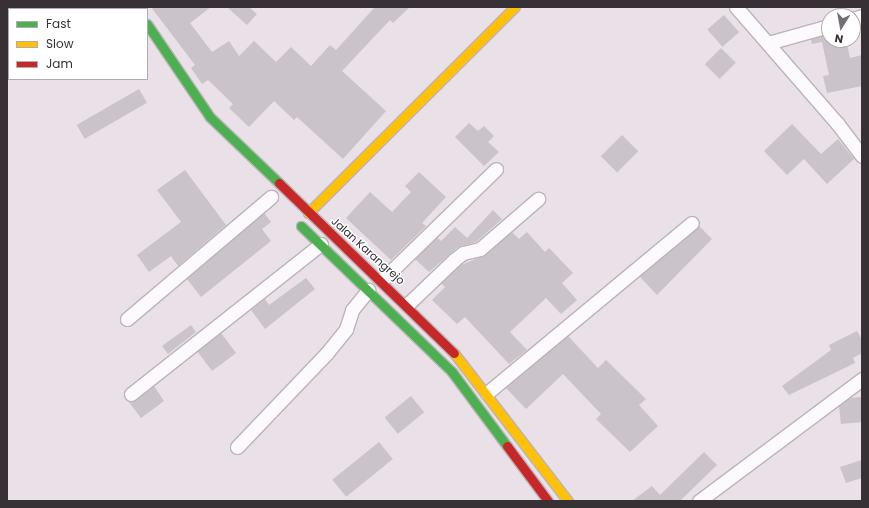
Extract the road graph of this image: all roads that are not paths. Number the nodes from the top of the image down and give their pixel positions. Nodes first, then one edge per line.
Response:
1 (515, 7) edge
2 (736, 7) edge
3 (148, 25) edge
4 (821, 28) edge
5 (768, 43) junction
6 (195, 115) dead end
7 (211, 133) dead end
8 (862, 156) edge
9 (496, 169) dead end
10 (262, 188) dead end
11 (538, 199) dead end
12 (274, 200) joint
13 (308, 213) junction
14 (292, 217) dead end
15 (692, 223) dead end
16 (320, 244) junction
17 (382, 280) junction
18 (368, 290) junction
19 (408, 304) junction
20 (127, 319) dead end
21 (862, 379) edge
22 (486, 393) junction
23 (131, 394) dead end
24 (237, 446) dead end
25 (548, 501) edge
26 (568, 501) edge
27 (699, 501) edge

1 - 13 main road
2 - 5 street
3 - 13 main road, Jalan Karangrejo
4 - 5 street
5 - 8 street
6 - 7 main road
9 - 17 street
10 - 12 main road
11 - 19 street
12 - 20 street
13 - 17 main road, Jalan Karangrejo
14 - 16 main road
15 - 22 street
16 - 18 main road
16 - 23 street
17 - 19 main road, Jalan Karangrejo
18 - 24 street
18 - 25 main road
19 - 22 main road, Jalan Karangrejo
21 - 27 street
22 - 26 main road, Jalan Karangrejo

